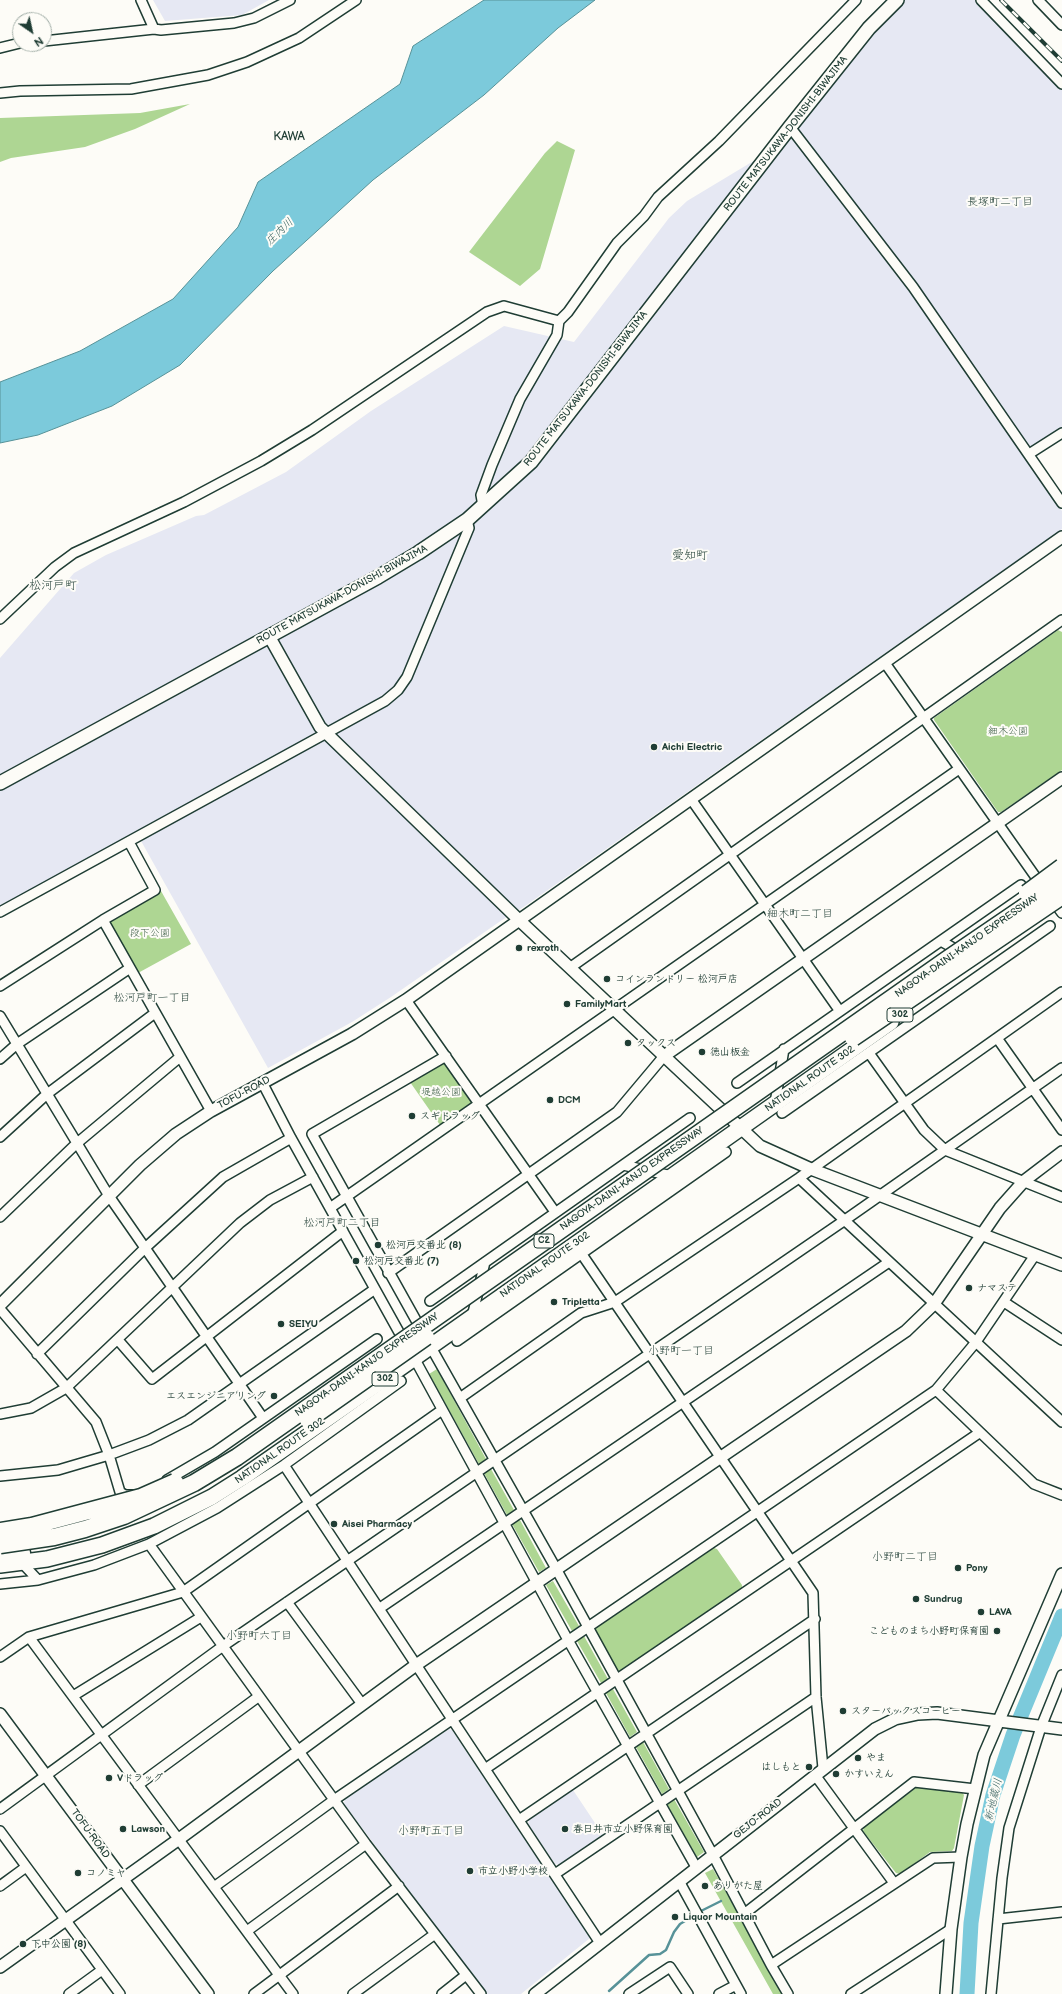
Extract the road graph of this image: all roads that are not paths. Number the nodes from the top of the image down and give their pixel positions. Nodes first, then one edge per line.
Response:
1 (141, 0) edge
2 (290, 0) edge
3 (356, 0) edge
4 (856, 0) edge
5 (897, 0) edge
6 (981, 0) edge
7 (1038, 0) edge
8 (1061, 23) edge
9 (154, 29) junction
10 (52, 40) edge
11 (12, 45) edge
12 (0, 48) edge
13 (1062, 84) edge
14 (0, 93) edge
15 (790, 127) junction
16 (559, 321) junction
17 (1062, 433) edge
18 (1029, 454) junction
19 (1062, 503) edge
20 (483, 506) junction
21 (467, 520) junction
22 (1062, 537) edge
23 (0, 619) edge
24 (1061, 622) edge
25 (268, 636) junction
26 (885, 663) junction
27 (924, 718) junction
28 (326, 733) junction
29 (959, 769) junction
30 (1062, 778) edge
31 (0, 782) edge
32 (691, 799) junction
33 (998, 823) junction
34 (129, 842) junction
35 (730, 856) junction
36 (1060, 864) edge
37 (1062, 881) edge
38 (1021, 885) dead end
39 (765, 905) junction
40 (1061, 905) edge
41 (0, 912) edge
42 (103, 920) junction
43 (519, 920) junction
44 (1050, 926) dead end
45 (1009, 940) junction
46 (941, 941) junction
47 (1008, 955) junction
48 (804, 960) junction
49 (977, 962) junction
50 (949, 965) junction
51 (571, 967) junction
52 (130, 968) junction
53 (0, 986) edge
54 (1062, 992) edge
55 (406, 1000) junction
56 (616, 1010) junction
57 (839, 1010) junction
58 (155, 1013) junction
59 (0, 1016) edge
60 (997, 1038) junction
61 (17, 1044) junction
62 (784, 1050) junction
63 (869, 1053) junction
64 (180, 1056) junction
65 (446, 1056) junction
66 (664, 1056) junction
67 (0, 1059) edge
68 (1062, 1068) edge
69 (822, 1078) junction
70 (736, 1083) dead end
71 (263, 1084) junction
72 (1032, 1089) junction
73 (47, 1094) junction
74 (904, 1103) junction
75 (480, 1105) junction
76 (778, 1108) junction
77 (211, 1111) junction
78 (690, 1118) dead end
79 (740, 1128) junction
80 (1062, 1130) edge
81 (0, 1137) edge
82 (291, 1138) junction
83 (76, 1144) junction
84 (945, 1150) junction
85 (726, 1152) dead end
86 (1062, 1152) edge
87 (698, 1158) junction
88 (623, 1165) junction
89 (811, 1169) junction
90 (528, 1174) junction
91 (672, 1176) junction
92 (692, 1176) junction
93 (313, 1177) junction
94 (799, 1178) junction
95 (1024, 1181) junction
96 (881, 1194) junction
97 (109, 1196) junction
98 (1062, 1196) edge
99 (346, 1197) junction
100 (330, 1208) junction
101 (555, 1212) junction
102 (0, 1217) edge
103 (845, 1220) junction
104 (343, 1231) junction
105 (983, 1235) junction
106 (144, 1249) junction
107 (581, 1253) junction
108 (1035, 1255) junction
109 (485, 1262) junction
110 (889, 1262) junction
111 (1062, 1265) edge
112 (388, 1273) junction
113 (172, 1288) junction
114 (375, 1289) junction
115 (511, 1296) junction
116 (430, 1301) dead end
117 (615, 1302) junction
118 (1004, 1302) junction
119 (934, 1304) junction
120 (0, 1305) edge
121 (0, 1309) edge
122 (472, 1317) junction
123 (206, 1337) junction
124 (377, 1339) dead end
125 (118, 1340) junction
126 (1062, 1340) edge
127 (457, 1341) dead end
128 (976, 1342) junction
129 (431, 1346) junction
130 (37, 1354) junction
131 (649, 1354) junction
132 (414, 1358) junction
133 (344, 1381) junction
134 (401, 1381) dead end
135 (240, 1385) junction
136 (66, 1388) junction
137 (936, 1390) junction
138 (296, 1395) junction
139 (460, 1398) junction
140 (682, 1402) junction
141 (342, 1409) junction
142 (442, 1410) junction
143 (0, 1414) edge
144 (263, 1418) junction
145 (1062, 1422) edge
146 (979, 1433) junction
147 (109, 1455) junction
148 (720, 1459) junction
149 (495, 1461) junction
150 (284, 1465) junction
151 (477, 1474) junction
152 (0, 1476) edge
153 (1062, 1495) edge
154 (310, 1503) junction
155 (523, 1511) junction
156 (757, 1512) junction
157 (504, 1524) junction
158 (0, 1531) edge
159 (149, 1544) junction
160 (0, 1545) edge
161 (0, 1556) edge
162 (22, 1558) junction
163 (348, 1560) junction
164 (0, 1561) edge
165 (792, 1561) junction
166 (0, 1565) edge
167 (556, 1569) junction
168 (1062, 1574) edge
169 (38, 1580) junction
170 (536, 1583) junction
171 (0, 1584) edge
172 (184, 1592) junction
173 (287, 1602) junction
174 (380, 1608) junction
175 (202, 1617) junction
176 (815, 1619) junction
177 (587, 1627) junction
178 (29, 1637) junction
179 (568, 1640) junction
180 (223, 1646) junction
181 (0, 1657) edge
182 (416, 1665) junction
183 (1062, 1675) edge
184 (616, 1681) junction
185 (598, 1692) junction
186 (73, 1696) junction
187 (258, 1697) junction
188 (816, 1697) junction
189 (362, 1704) junction
190 (0, 1714) edge
191 (452, 1719) junction
192 (1003, 1722) junction
193 (1037, 1726) junction
194 (1062, 1729) edge
195 (645, 1733) junction
196 (101, 1735) junction
197 (628, 1745) junction
198 (297, 1751) junction
199 (485, 1769) junction
200 (819, 1772) junction
201 (46, 1775) junction
202 (138, 1785) junction
203 (975, 1789) junction
204 (678, 1791) junction
205 (334, 1800) junction
206 (659, 1803) junction
207 (0, 1809) edge
208 (519, 1820) junction
209 (853, 1829) junction
210 (0, 1831) edge
211 (179, 1839) junction
212 (366, 1844) junction
213 (713, 1855) junction
214 (961, 1857) junction
215 (26, 1867) junction
216 (696, 1867) junction
217 (555, 1874) junction
218 (122, 1879) junction
219 (679, 1881) junction
220 (894, 1883) junction
221 (0, 1886) edge
222 (398, 1886) junction
223 (214, 1887) junction
224 (1062, 1912) edge
225 (744, 1914) junction
226 (66, 1919) junction
227 (998, 1919) junction
228 (951, 1929) junction
229 (247, 1931) junction
230 (435, 1934) junction
231 (600, 1943) junction
232 (771, 1965) junction
233 (0, 1967) edge
234 (102, 1970) junction
235 (466, 1975) junction
236 (279, 1976) junction
237 (736, 1985) junction
238 (635, 1992) edge
239 (69, 1994) edge
240 (120, 1994) edge
241 (208, 1994) edge
242 (254, 1994) edge
243 (293, 1994) edge
244 (353, 1994) edge
245 (442, 1994) edge
246 (481, 1994) edge
247 (535, 1994) edge
248 (688, 1994) edge
249 (719, 1994) edge
250 (741, 1994) edge
251 (788, 1994) edge
252 (851, 1994) edge
253 (946, 1994) edge
254 (991, 1994) edge

1 - 9 street
2 - 9 street
3 - 14 street
4 - 16 street
5 - 15 main road, ROUTE MATSUKAWA-DONISHI-BIWAJIMA
6 - 13 street
7 - 8 street
9 - 10 street
11 - 12 street
15 - 18 street
15 - 20 main road, ROUTE MATSUKAWA-DONISHI-BIWAJIMA
16 - 20 street
16 - 23 street
17 - 18 street
18 - 19 street
20 - 21 main road, ROUTE MATSUKAWA-DONISHI-BIWAJIMA
21 - 25 main road, ROUTE MATSUKAWA-DONISHI-BIWAJIMA
21 - 28 street
22 - 26 street, TOFU-ROAD
24 - 27 street
25 - 28 street
25 - 31 main road, ROUTE MATSUKAWA-DONISHI-BIWAJIMA
26 - 27 street
26 - 32 street, TOFU-ROAD
27 - 29 street
27 - 35 street
28 - 34 street
28 - 43 street
29 - 33 street
29 - 39 street
30 - 33 street
32 - 35 street
32 - 43 street, TOFU-ROAD
33 - 40 street
33 - 48 street
34 - 41 street
34 - 42 street
35 - 39 street
35 - 51 street
36 - 50 highway, bridge
37 - 50 highway, NAGOYA-DAINI-KANJO EXPRESSWAY / C2, bridge
38 - 46 street
39 - 48 street
39 - 56 street
40 - 45 highway, NATIONAL ROUTE 302 / 302
40 - 50 highway, bridge
42 - 52 street
42 - 53 street
43 - 51 street
43 - 55 street, TOFU-ROAD
44 - 47 street
45 - 47 street
45 - 49 highway, NATIONAL ROUTE 302 / 302
46 - 49 street
46 - 57 street
47 - 63 street
48 - 57 street
48 - 66 street
49 - 69 highway, NATIONAL ROUTE 302 / 302
50 - 133 highway, NAGOYA-DAINI-KANJO EXPRESSWAY / C2, bridge
50 - 162 highway, NAGOYA-DAINI-KANJO EXPRESSWAY / C2, bridge
51 - 56 street
52 - 58 street
52 - 61 street
54 - 60 street
55 - 65 street
55 - 71 street, TOFU-ROAD
56 - 66 street
56 - 75 street
57 - 62 street
58 - 64 street
58 - 73 street
59 - 61 street
60 - 72 street
60 - 74 street
61 - 67 street
61 - 73 street
62 - 70 street
62 - 76 street
63 - 69 street
63 - 74 street
64 - 77 street
64 - 83 street
65 - 75 street
65 - 99 street
66 - 79 street
66 - 90 street
68 - 72 street
69 - 76 highway, NATIONAL ROUTE 302 / 302
71 - 77 street, TOFU-ROAD
71 - 82 street
72 - 80 street
72 - 84 street
73 - 81 street
73 - 83 street
74 - 84 street
74 - 89 street
75 - 90 street
75 - 99 street
76 - 79 highway, NATIONAL ROUTE 302 / 302
77 - 97 street, TOFU-ROAD
78 - 88 street
79 - 87 highway, NATIONAL ROUTE 302 / 302
79 - 89 street
82 - 93 street
82 - 106 street
83 - 97 street
83 - 102 street
84 - 95 street
84 - 96 street
85 - 92 street
86 - 95 street
87 - 91 highway, NATIONAL ROUTE 302 / 302
87 - 92 street
88 - 91 street
88 - 101 street
89 - 94 street
89 - 96 street
90 - 101 street
90 - 112 street
91 - 115 highway, NATIONAL ROUTE 302 / 302
92 - 107 street
93 - 100 street
93 - 113 street
94 - 103 street
94 - 117 street
95 - 98 street
95 - 105 street
96 - 103 street
96 - 105 street
97 - 106 street
97 - 120 street, TOFU-ROAD
99 - 100 street
99 - 112 street
100 - 104 street
101 - 109 street
103 - 110 street
103 - 131 street
104 - 114 street
104 - 123 street
105 - 108 street
105 - 119 street
106 - 113 street
106 - 130 street
107 - 115 street
107 - 117 street
108 - 111 street
108 - 118 street
109 - 116 street
109 - 122 street
110 - 119 street
110 - 140 street
112 - 129 street
113 - 123 street
113 - 125 street
114 - 132 street
114 - 135 street
115 - 122 highway, NATIONAL ROUTE 302 / 302
115 - 127 street
117 - 131 street
117 - 139 street
118 - 126 street
118 - 128 street
119 - 128 street
119 - 148 street
121 - 130 street
122 - 129 highway, NATIONAL ROUTE 302 / 302
123 - 125 street
123 - 135 street
124 - 138 street
125 - 136 street
128 - 137 street
128 - 145 street
129 - 132 highway, NATIONAL ROUTE 302 / 302
129 - 139 street
130 - 136 street
131 - 140 street
131 - 149 street
132 - 141 highway, NATIONAL ROUTE 302 / 302
132 - 142 street
133 - 158 highway, bridge
133 - 160 highway, NAGOYA-DAINI-KANJO EXPRESSWAY / C2, bridge
134 - 150 street
135 - 144 street
135 - 147 street
136 - 143 street
136 - 147 street
137 - 146 street
137 - 156 street
138 - 141 street
138 - 144 street
139 - 149 street
140 - 148 street
140 - 155 street
141 - 162 highway, NATIONAL ROUTE 302 / 302
142 - 151 street
142 - 154 street
144 - 147 street
146 - 153 street
146 - 165 street
147 - 152 street
148 - 156 street
148 - 167 street
149 - 151 street
149 - 155 street
150 - 154 street
150 - 159 street
151 - 157 street
151 - 163 street
154 - 163 street
154 - 172 street
155 - 157 street
155 - 167 street
156 - 165 street
156 - 177 street
157 - 170 street
157 - 174 street
159 - 169 street
159 - 172 street
161 - 162 highway, NAGOYA-DAINI-KANJO EXPRESSWAY / C2
162 - 164 highway
162 - 166 highway, NATIONAL ROUTE 302 / 302
162 - 169 street
163 - 173 street
163 - 174 street
165 - 176 street
165 - 184 street
167 - 170 street
167 - 177 street
168 - 192 street
169 - 171 street
170 - 179 street
170 - 182 street
172 - 175 street
172 - 178 street
173 - 180 street
173 - 189 street
174 - 182 street
175 - 180 street
175 - 186 street
176 - 188 street
176 - 195 street
177 - 179 street
177 - 184 street
178 - 181 street
178 - 186 street
179 - 185 street
179 - 191 street
180 - 187 street
180 - 196 street
182 - 189 street
182 - 191 street
183 - 193 street
184 - 185 street
184 - 195 street
185 - 197 street
185 - 199 street
186 - 196 street
187 - 198 street
187 - 202 street
188 - 200 street
188 - 204 street
189 - 198 street
190 - 201 street, TOFU-ROAD
191 - 199 street
191 - 205 street
192 - 193 street, GEJO-ROAD
192 - 200 street, GEJO-ROAD
192 - 203 street
193 - 194 street
193 - 227 street
195 - 197 street
195 - 204 street
196 - 201 street
196 - 202 street
197 - 206 street
197 - 208 street
198 - 205 street
198 - 211 street
199 - 208 street
200 - 209 street
200 - 213 street, GEJO-ROAD
201 - 207 street
201 - 218 street, TOFU-ROAD
202 - 211 street
203 - 209 street
203 - 214 street
204 - 206 street
204 - 213 street
205 - 212 street
205 - 223 street
206 - 216 street
206 - 217 street
208 - 217 street
209 - 220 street
209 - 225 street
210 - 215 street
211 - 218 street
211 - 223 street
212 - 222 street
212 - 229 street
213 - 216 street, GEJO-ROAD
213 - 225 street
214 - 220 street
214 - 228 street
215 - 221 street
215 - 226 street
216 - 219 street, GEJO-ROAD
217 - 231 street
218 - 226 street
218 - 241 street, TOFU-ROAD
219 - 231 street, GEJO-ROAD
219 - 237 street
220 - 232 street
222 - 230 street
222 - 236 street
223 - 229 street
224 - 227 street
225 - 232 street
226 - 233 street
226 - 234 street
227 - 254 street
228 - 252 street
228 - 253 street
229 - 236 street
230 - 235 street
230 - 244 street
231 - 247 street, GEJO-ROAD
232 - 251 street
234 - 239 street
234 - 240 street
235 - 245 street
235 - 246 street
236 - 242 street
236 - 243 street
237 - 249 street
237 - 250 street
238 - 248 street

